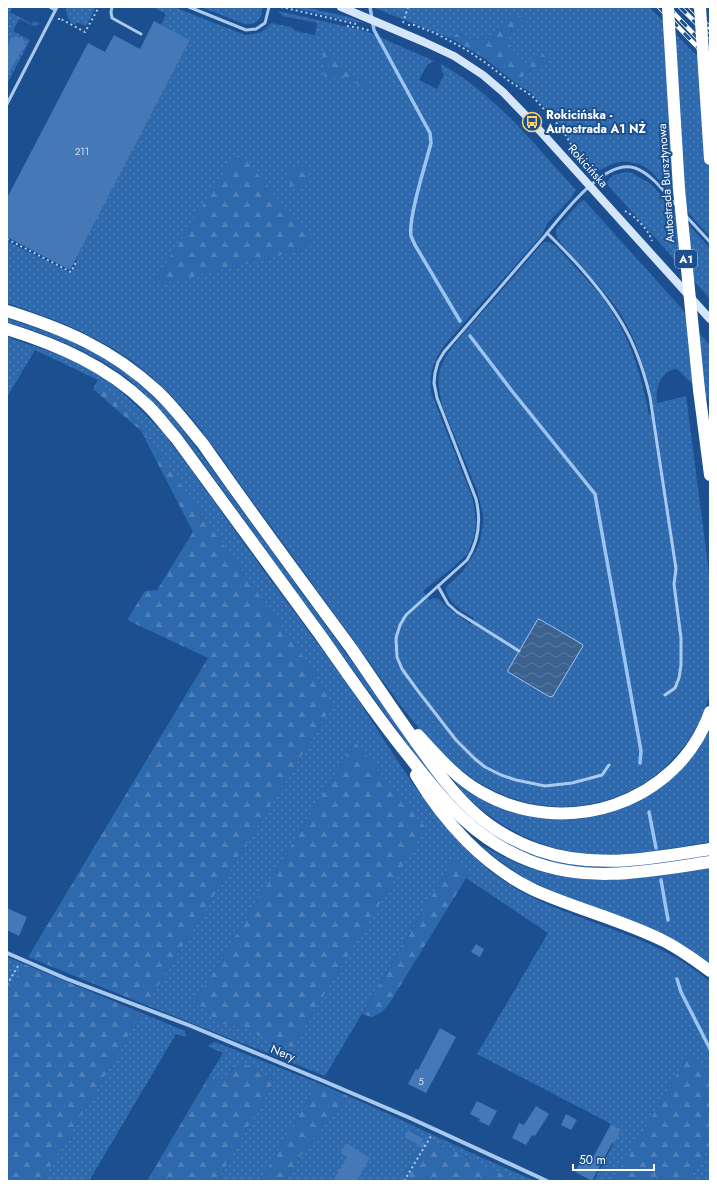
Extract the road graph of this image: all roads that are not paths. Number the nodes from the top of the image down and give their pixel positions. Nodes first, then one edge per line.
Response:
1 (50, 7) edge
2 (112, 7) edge
3 (189, 7) edge
4 (269, 7) edge
5 (668, 7) edge
6 (700, 7) edge
7 (56, 8) edge
8 (341, 8) edge
9 (140, 34) dead end
10 (7, 104) edge
11 (710, 159) edge
12 (590, 186) junction
13 (547, 233) junction
14 (710, 242) edge
15 (7, 311) edge
16 (710, 319) edge
17 (7, 328) edge
18 (710, 475) edge
19 (438, 586) junction
20 (520, 651) dead end
21 (362, 664) junction
22 (665, 695) dead end
23 (710, 712) edge
24 (391, 735) junction
25 (609, 765) dead end
26 (710, 849) edge
27 (710, 862) edge
28 (7, 953) edge
29 (710, 971) edge
30 (547, 1181) edge

1 - 7 lane
2 - 9 lane
3 - 4 lane
5 - 18 highway, Autostrada Bursztynowa / A1, bridge
6 - 11 highway, bridge
7 - 10 lane
8 - 12 main road, Rokicińska
12 - 13 lane
12 - 14 lane
12 - 16 main road, Rokicińska
13 - 19 lane
13 - 22 lane
15 - 21 highway
17 - 24 highway
19 - 20 lane
19 - 25 lane
21 - 23 highway
21 - 26 highway
24 - 27 highway
24 - 29 highway
28 - 30 street, Nery

